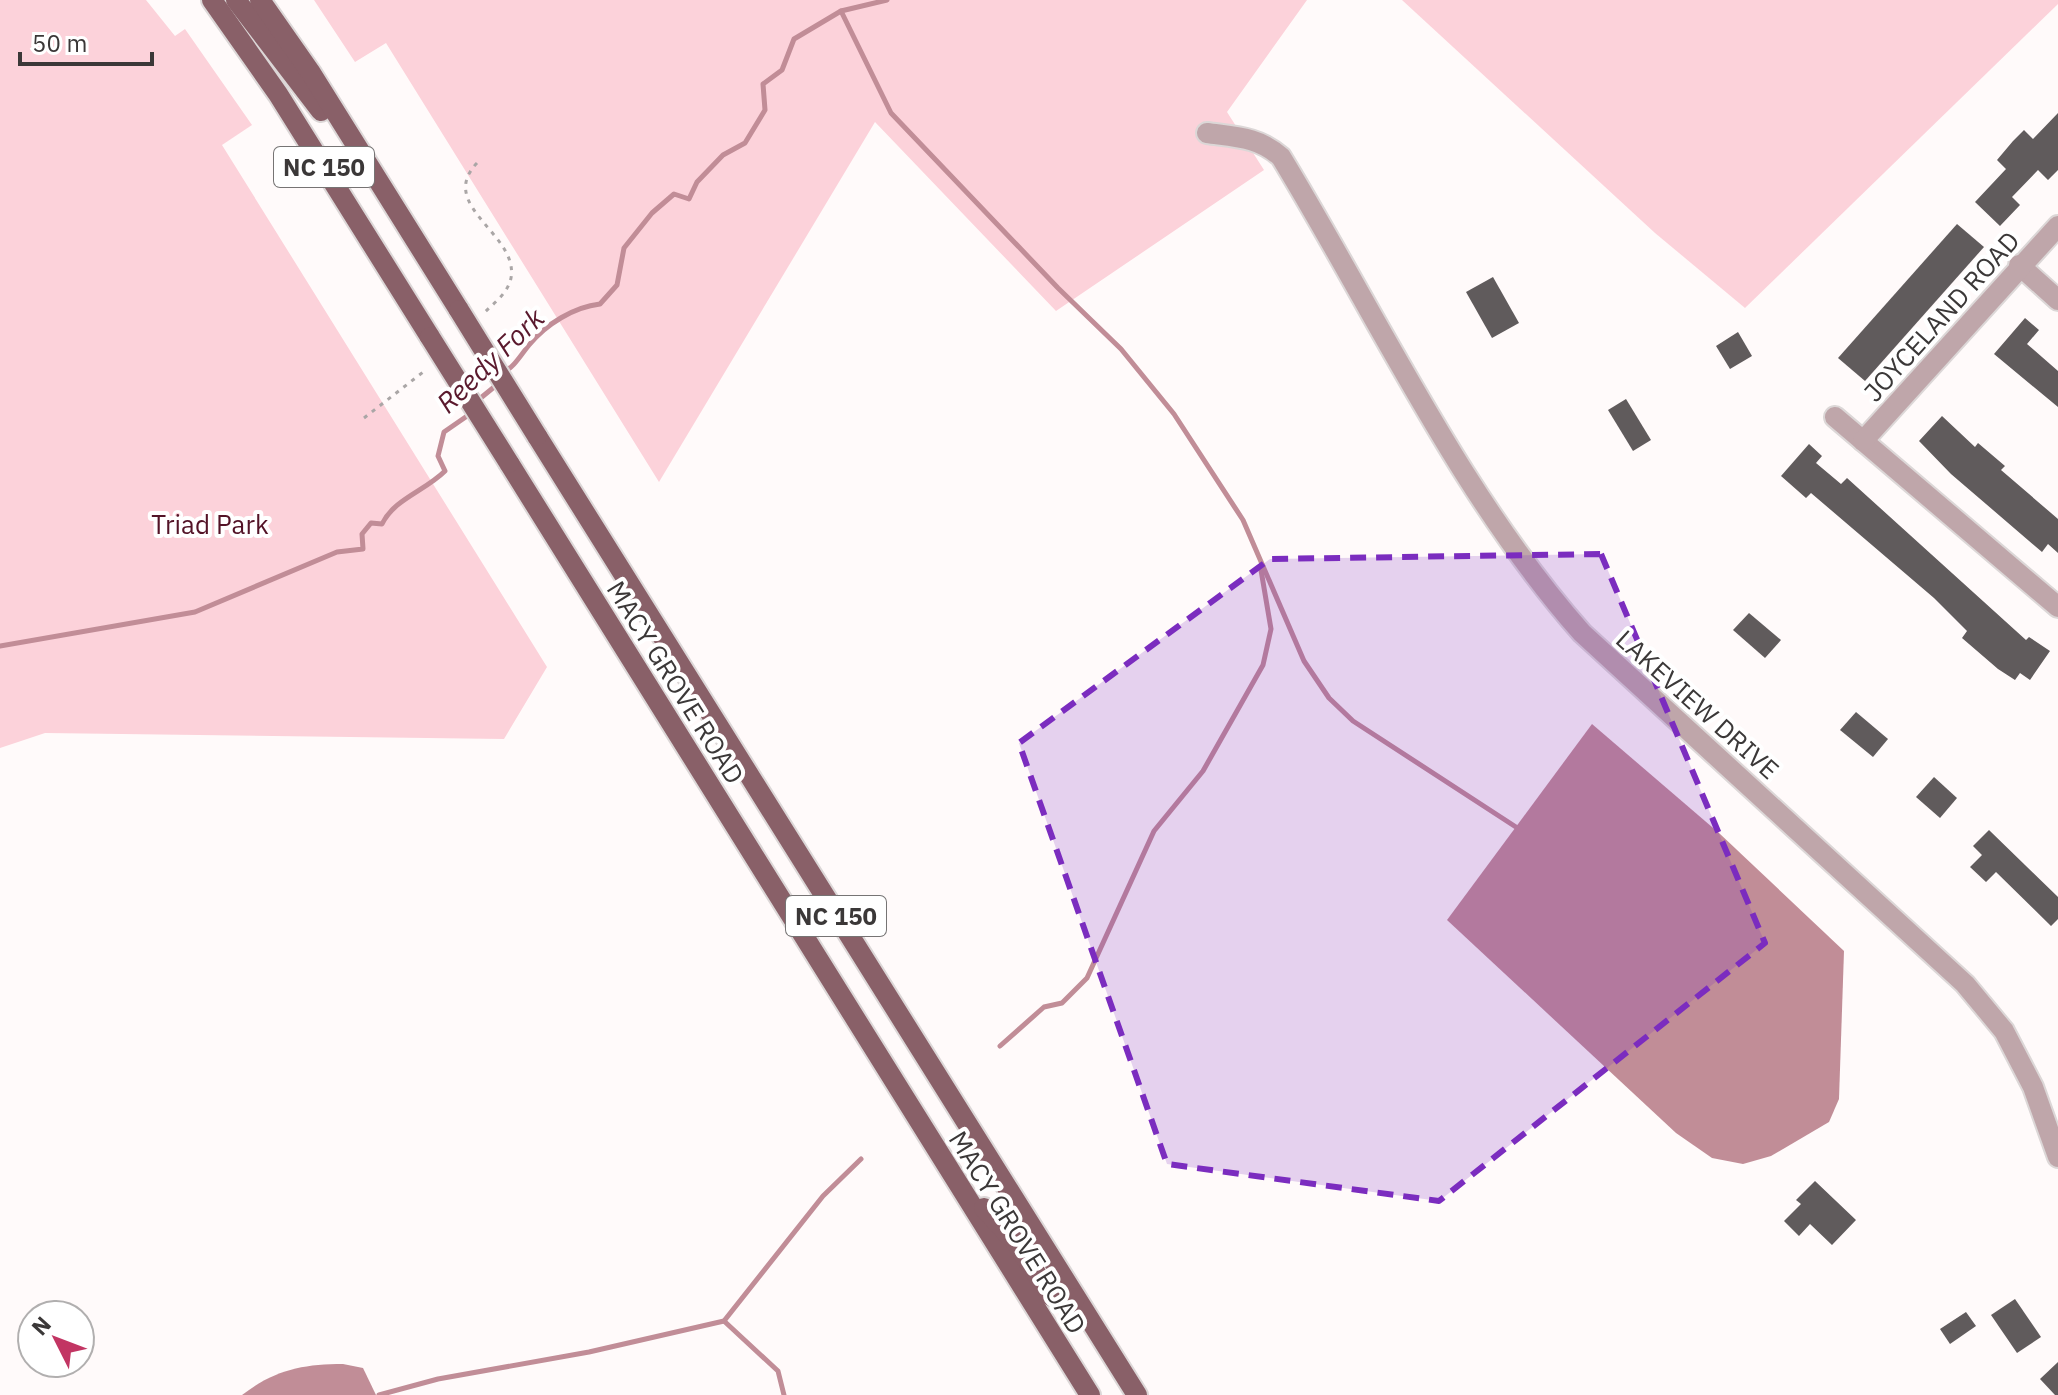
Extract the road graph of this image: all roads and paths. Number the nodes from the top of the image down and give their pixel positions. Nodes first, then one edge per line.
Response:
1 (212, 0) edge
2 (236, 0) edge
3 (260, 0) edge
4 (1207, 133) dead end
5 (392, 202) junction
6 (2058, 226) edge
7 (2019, 265) junction
8 (2058, 300) edge
9 (1835, 417) dead end
10 (1863, 441) junction
11 (2058, 607) edge
12 (2058, 1157) edge
13 (944, 1163) junction
14 (1075, 1298) junction
15 (1090, 1395) edge
16 (1137, 1395) edge

1 - 13 main road, MACY GROVE ROAD / NC 150, bridge
2 - 5 main road
3 - 5 main road, MACY GROVE ROAD / NC 150
4 - 12 street, LAKEVIEW DRIVE
5 - 14 main road, MACY GROVE ROAD / NC 150, bridge
6 - 7 street, JOYCELAND ROAD
7 - 8 street
7 - 10 street, JOYCELAND ROAD
9 - 10 street
10 - 11 street
13 - 14 main road
13 - 15 main road, MACY GROVE ROAD / NC 150
14 - 16 main road, MACY GROVE ROAD / NC 150

